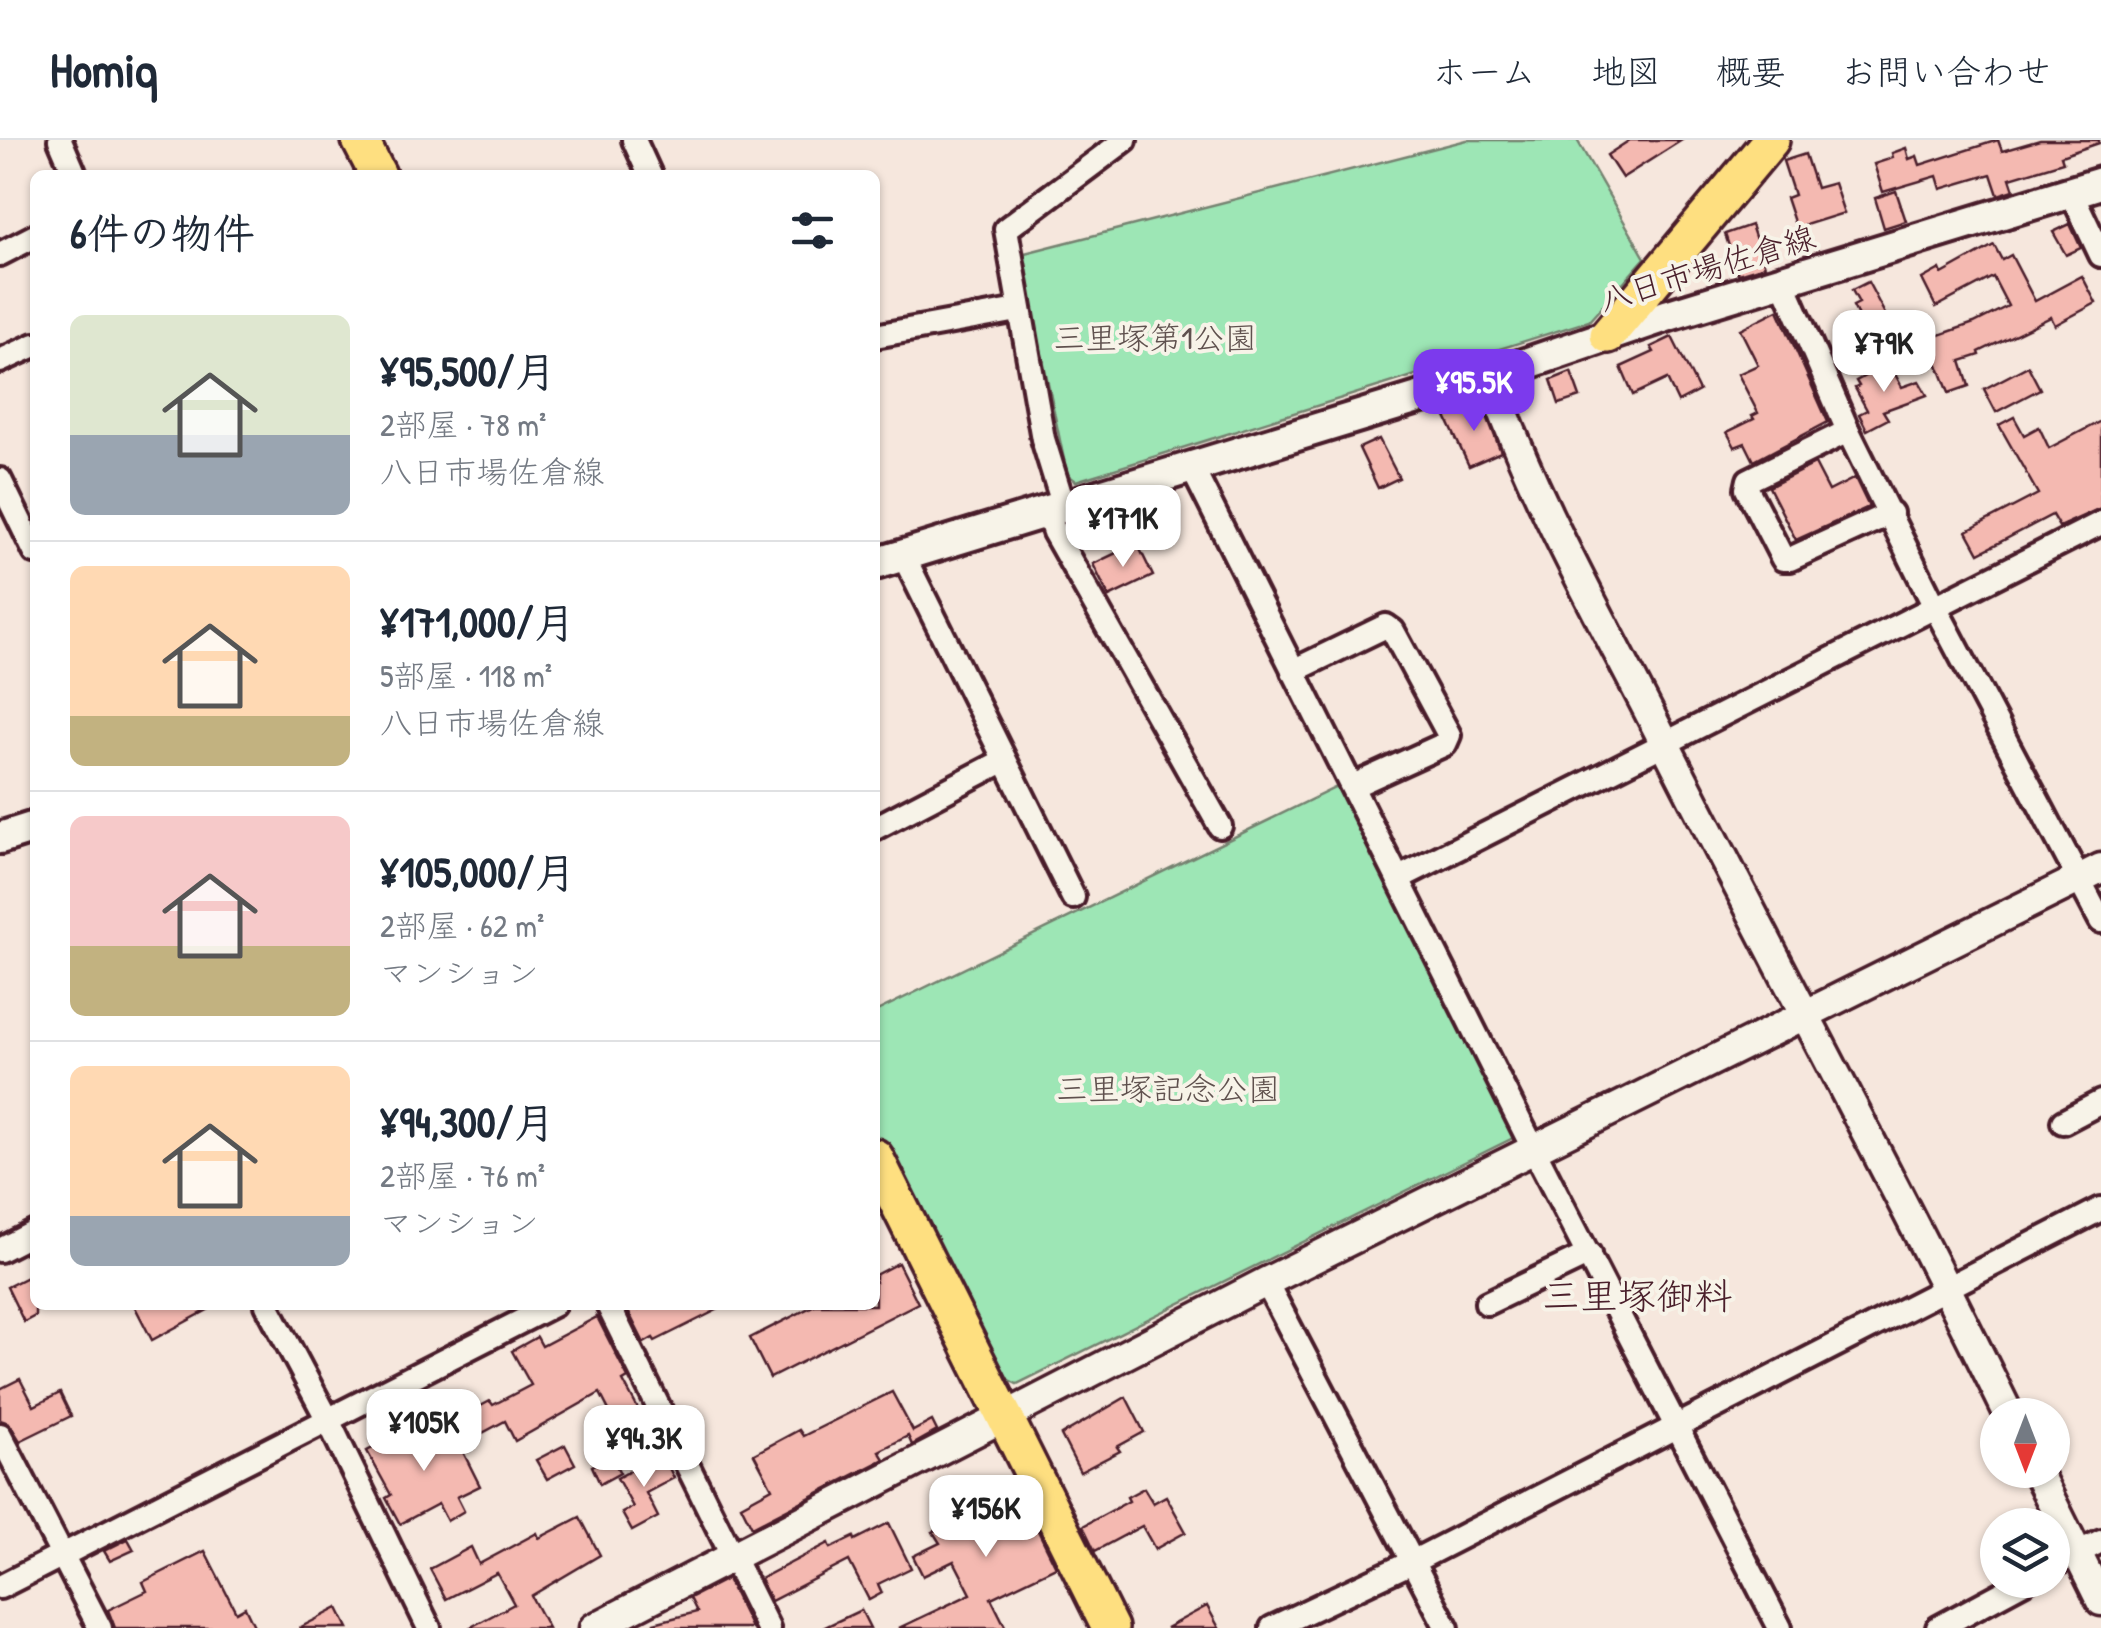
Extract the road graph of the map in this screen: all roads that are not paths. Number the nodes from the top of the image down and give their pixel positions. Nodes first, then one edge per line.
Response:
1 (60, 140) edge
2 (360, 140) edge
3 (634, 140) edge
4 (1125, 140) edge
5 (1772, 140) edge
6 (73, 170) edge
7 (375, 170) edge
8 (648, 170) edge
9 (2101, 183) edge
10 (2071, 192) junction
11 (30, 239) edge
12 (0, 254) edge
13 (2101, 255) edge
14 (1783, 281) junction
15 (1018, 310) junction
16 (880, 335) edge
17 (1608, 335) junction
18 (30, 347) edge
19 (0, 361) edge
20 (1490, 376) junction
21 (1848, 431) junction
22 (1192, 468) junction
23 (0, 480) edge
24 (1056, 510) junction
25 (1890, 513) junction
26 (9, 522) edge
27 (2101, 523) edge
28 (30, 546) edge
29 (889, 560) edge
30 (1934, 605) junction
31 (1293, 671) junction
32 (1665, 744) junction
33 (1003, 761) junction
34 (1353, 786) junction
35 (880, 825) edge
36 (1220, 826) dead end
37 (2090, 874) edge
38 (1399, 878) junction
39 (1073, 897) dead end
40 (2101, 922) edge
41 (1803, 1014) junction
42 (2101, 1102) edge
43 (2063, 1122) dead end
44 (1534, 1148) junction
45 (880, 1167) edge
46 (2101, 1208) edge
47 (30, 1235) edge
48 (0, 1250) edge
49 (1588, 1254) junction
50 (1266, 1282) junction
51 (1947, 1288) junction
52 (1487, 1304) dead end
53 (270, 1310) edge
54 (543, 1310) edge
55 (610, 1310) edge
56 (2001, 1398) edge
57 (1005, 1418) junction
58 (328, 1420) junction
59 (1678, 1426) junction
60 (0, 1435) edge
61 (2045, 1488) edge
62 (2076, 1553) edge
63 (64, 1556) junction
64 (733, 1557) junction
65 (1414, 1561) junction
66 (0, 1587) edge
67 (1993, 1598) edge
68 (2101, 1601) edge
69 (100, 1628) edge
70 (429, 1628) edge
71 (594, 1628) edge
72 (768, 1628) edge
73 (1110, 1628) edge
74 (1272, 1628) edge
75 (1447, 1628) edge
76 (1780, 1628) edge
77 (1938, 1628) edge

1 - 6 street
2 - 7 main road
3 - 8 street
4 - 15 street
5 - 17 main road
9 - 10 main road, 八日市場佐倉線
10 - 13 street
10 - 14 main road, 八日市場佐倉線
11 - 12 street
14 - 17 main road, 八日市場佐倉線
14 - 21 street
15 - 16 street
15 - 24 street
17 - 20 main road, 八日市場佐倉線
18 - 19 street
20 - 22 main road, 八日市場佐倉線
20 - 32 street
21 - 25 street
21 - 25 street
22 - 24 main road, 八日市場佐倉線
22 - 31 street
23 - 26 street
24 - 29 main road, 八日市場佐倉線
24 - 36 street
25 - 30 street
26 - 28 street
27 - 30 street
29 - 33 street
30 - 32 street
30 - 37 street
31 - 34 street
31 - 34 street
32 - 38 street
32 - 41 street
33 - 35 street
33 - 39 street
34 - 38 street
37 - 40 street
37 - 41 street
38 - 44 street
41 - 44 street
41 - 51 street
42 - 43 street
44 - 49 street
44 - 50 street
45 - 57 main road
46 - 51 street
47 - 48 street
49 - 52 street
49 - 59 street
50 - 57 street
50 - 65 street
51 - 56 street
51 - 59 street
53 - 58 street
54 - 58 street
55 - 64 street
57 - 64 street
57 - 73 main road
58 - 63 street
58 - 70 street
59 - 65 street
59 - 76 street
60 - 63 street
61 - 62 street
62 - 68 street
63 - 66 street
63 - 69 street
64 - 71 street
64 - 72 street
65 - 74 street
65 - 75 street
67 - 77 street

